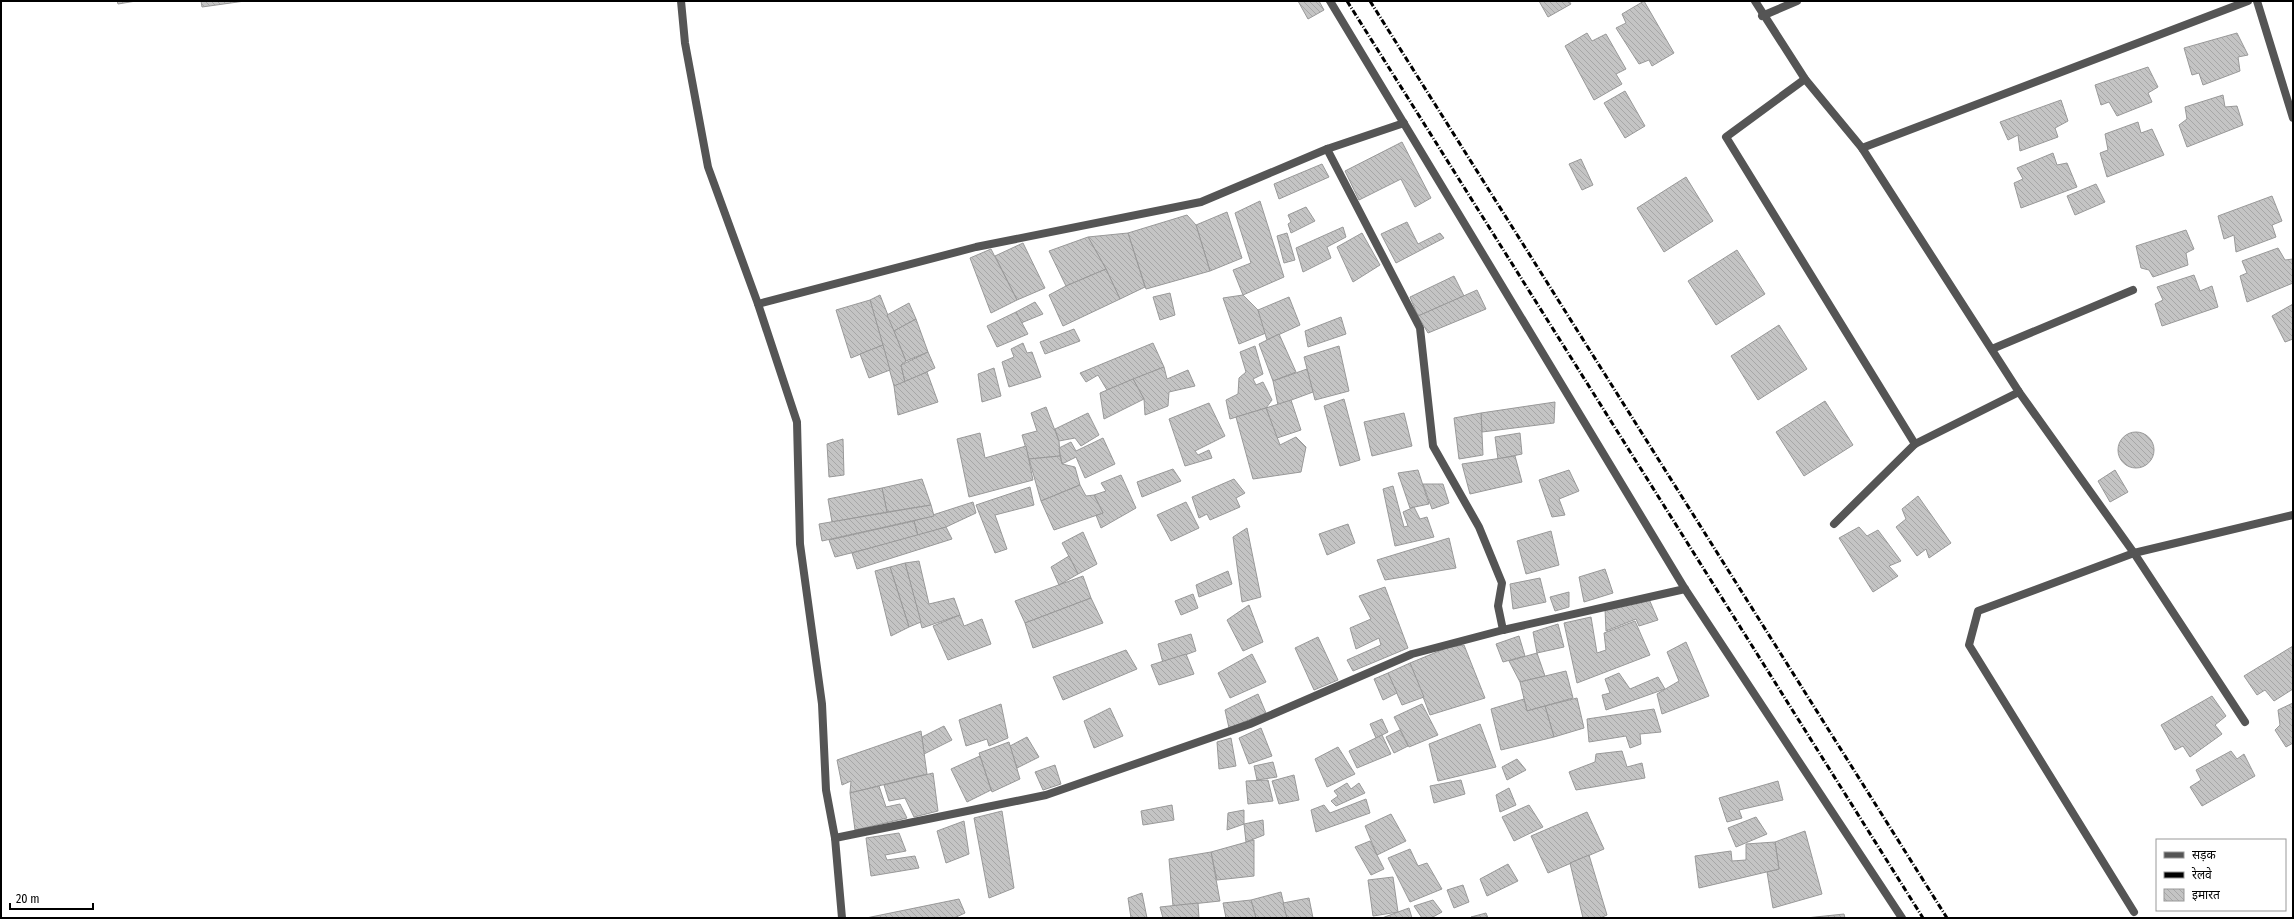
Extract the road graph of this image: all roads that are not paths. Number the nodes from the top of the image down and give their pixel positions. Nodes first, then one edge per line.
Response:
1 (681, 1) edge
2 (1330, 1) edge
3 (1755, 1) edge
4 (1797, 1) edge
5 (2248, 1) edge
6 (2257, 1) edge
7 (1762, 16) junction
8 (1804, 79) junction
9 (2293, 118) edge
10 (1404, 123) junction
11 (1862, 148) junction
12 (1327, 149) junction
13 (2133, 290) dead end
14 (758, 304) junction
15 (1992, 349) junction
16 (2019, 392) junction
17 (1915, 444) junction
18 (2293, 515) edge
19 (1834, 524) dead end
20 (2134, 553) junction
21 (1685, 589) junction
22 (1502, 630) junction
23 (2244, 722) dead end
24 (835, 838) junction
25 (2134, 912) dead end
26 (842, 918) edge
27 (1902, 918) edge

1 - 14 street
2 - 10 street
3 - 7 street
4 - 7 street
5 - 11 street
6 - 9 street
7 - 8 street
8 - 11 street
8 - 17 street
10 - 12 street
10 - 21 street
11 - 15 street
12 - 14 street
12 - 22 street
13 - 15 street
14 - 24 street
15 - 16 street
16 - 17 street
16 - 20 street
17 - 19 street
18 - 20 street
20 - 23 street
20 - 25 street
21 - 22 street
21 - 27 street
22 - 24 street
24 - 26 street

